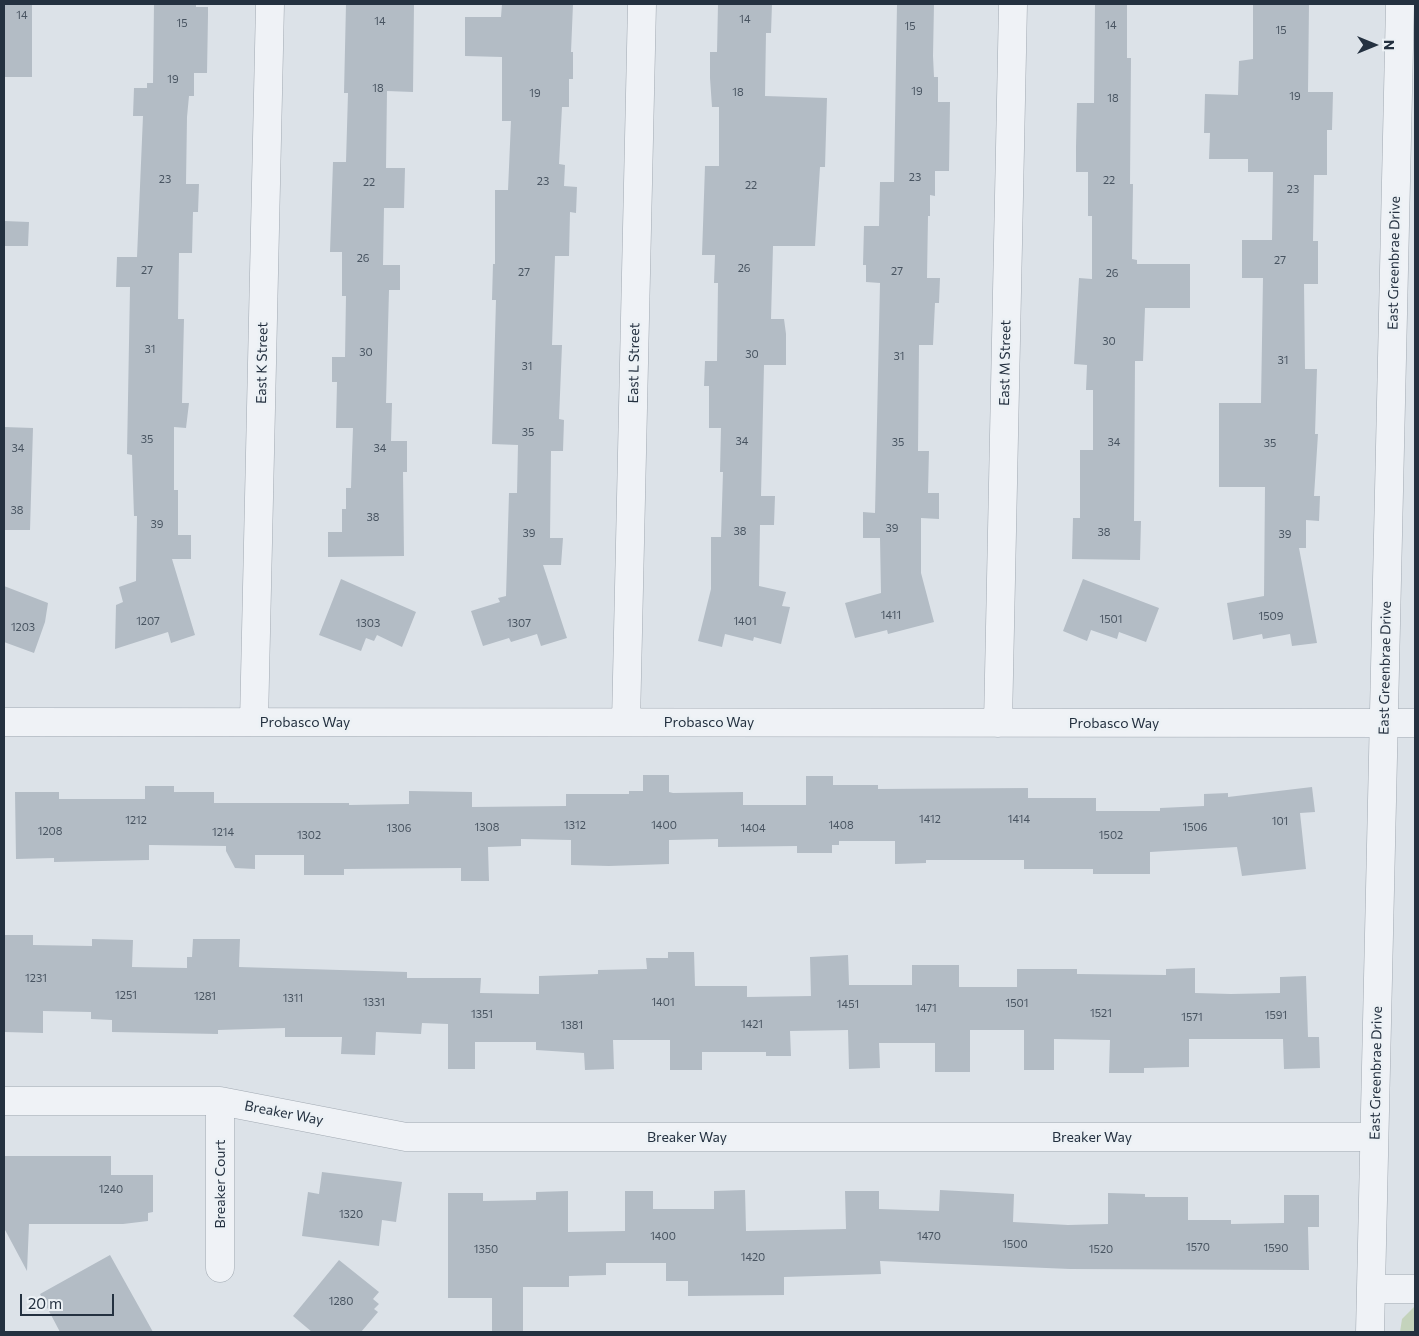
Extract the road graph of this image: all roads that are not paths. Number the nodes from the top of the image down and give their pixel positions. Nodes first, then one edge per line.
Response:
1 (270, 4) edge
2 (642, 4) edge
3 (1013, 4) edge
4 (1400, 4) edge
5 (4, 722) edge
6 (254, 722) junction
7 (626, 722) junction
8 (998, 723) junction
9 (1384, 723) junction
10 (1415, 723) edge
11 (4, 1101) edge
12 (220, 1101) junction
13 (1374, 1137) junction
14 (220, 1268) dead end
15 (1371, 1289) junction
16 (1415, 1289) edge
17 (1370, 1332) edge

1 - 6 street, East K Street
2 - 7 street, East L Street
3 - 8 street, East M Street
4 - 9 street, East Greenbrae Drive
5 - 6 street, Probasco Way
6 - 7 street, Probasco Way
7 - 8 street, Probasco Way
8 - 9 street, Probasco Way
9 - 10 street, Probasco Way
9 - 13 street, East Greenbrae Drive
11 - 12 street, Breaker Way
12 - 13 street, Breaker Way
12 - 14 street, Breaker Court
13 - 15 street, East Greenbrae Drive
15 - 16 street
15 - 17 street, East Greenbrae Drive

